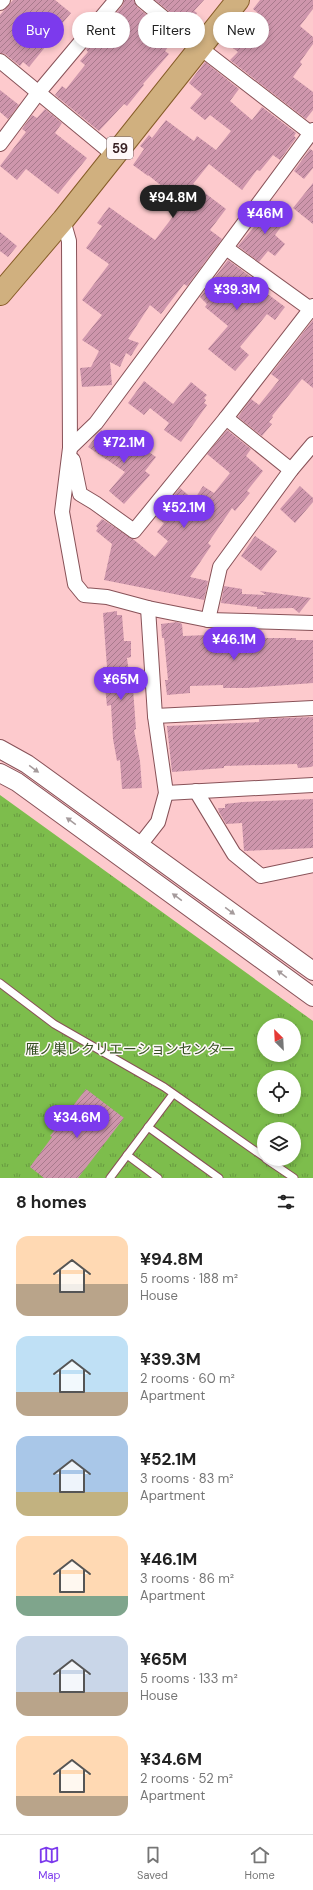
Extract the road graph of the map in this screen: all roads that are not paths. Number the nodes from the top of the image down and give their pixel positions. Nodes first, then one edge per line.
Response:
1 (3, 0) edge
2 (116, 0) edge
3 (142, 0) edge
4 (238, 0) edge
5 (0, 3) edge
6 (157, 12) edge
7 (205, 40) edge
8 (198, 48) edge
9 (200, 48) edge
10 (0, 61) edge
11 (38, 93) junction
12 (312, 133) edge
13 (0, 144) edge
14 (114, 154) junction
15 (63, 220) junction
16 (226, 248) junction
17 (4, 283) edge
18 (312, 309) edge
19 (226, 418) junction
20 (313, 444) edge
21 (70, 448) junction
22 (291, 470) junction
23 (148, 608) junction
24 (208, 620) junction
25 (313, 622) edge
26 (313, 708) edge
27 (155, 716) junction
28 (0, 749) edge
29 (0, 772) edge
30 (313, 785) edge
31 (196, 791) junction
32 (166, 794) junction
33 (140, 845) junction
34 (313, 865) edge
35 (313, 971) edge
36 (0, 983) edge
37 (313, 997) edge
38 (174, 1094) junction
39 (148, 1127) junction
40 (257, 1152) edge
41 (127, 1155) junction
42 (277, 1166) edge
43 (110, 1178) edge
44 (158, 1178) edge
45 (219, 1178) edge
46 (294, 1178) edge

1 - 5 street
2 - 11 street
3 - 6 street
4 - 7 main road, 59
8 - 14 main road, 59
9 - 12 street
10 - 11 street
11 - 13 street
11 - 14 street
12 - 16 street
14 - 15 main road, 59
15 - 17 main road, 59
15 - 21 street
16 - 18 street
16 - 21 street
18 - 19 street
19 - 21 street
19 - 22 street
20 - 22 street
21 - 23 street
22 - 24 street
23 - 24 street
23 - 27 street
24 - 25 street
26 - 27 street
27 - 32 street
28 -> 33 street
37 -> 29 street
30 - 31 street
31 - 32 street
31 - 34 street
32 - 33 street
33 -> 35 street
36 - 38 lane
38 - 39 lane
38 - 40 lane
39 - 41 lane
39 - 45 lane
41 - 43 lane
41 - 44 lane
42 - 46 lane

